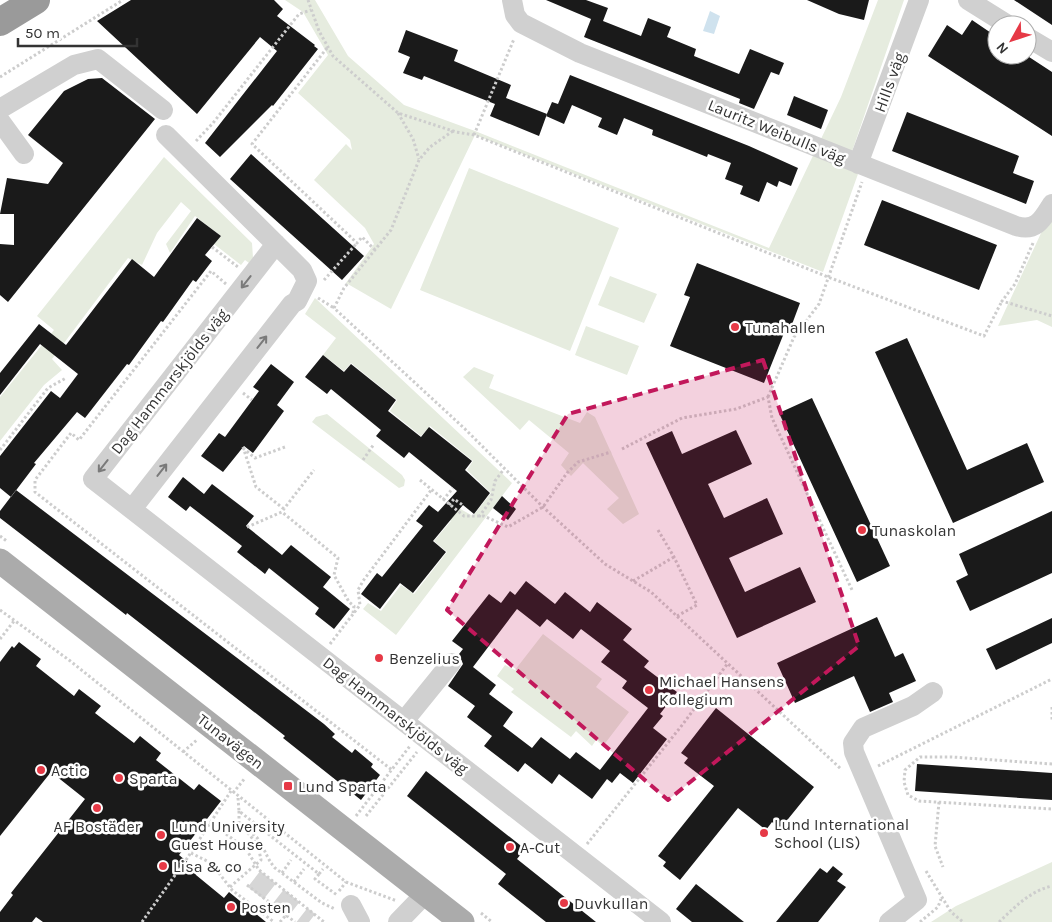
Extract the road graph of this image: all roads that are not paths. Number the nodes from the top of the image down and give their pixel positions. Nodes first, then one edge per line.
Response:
1 (36, 0) edge
2 (919, 0) edge
3 (968, 0) edge
4 (514, 7) edge
5 (992, 15) edge
6 (0, 22) edge
7 (1037, 43) edge
8 (1052, 52) edge
9 (0, 109) edge
10 (163, 110) dead end
11 (0, 121) edge
12 (166, 135) dead end
13 (24, 154) dead end
14 (863, 166) junction
15 (1042, 217) edge
16 (276, 244) junction
17 (132, 509) junction
18 (0, 561) edge
19 (451, 663) dead end
20 (933, 692) dead end
21 (404, 721) junction
22 (411, 908) edge
23 (462, 922) edge
24 (661, 922) edge
25 (889, 922) edge

1 - 6 highway
2 - 14 street, Hills väg
3 - 5 street
4 - 14 street, Lauritz Weibulls väg
7 - 8 street
9 - 10 street
11 - 13 street
12 - 16 street
14 - 15 street, Lauritz Weibulls väg
17 -> 16 street
16 -> 17 street, Dag Hammarskjölds väg
17 - 21 street, Dag Hammarskjölds väg
18 - 22 main road, Tunavägen
19 - 21 street
20 - 25 street
21 - 24 street, Dag Hammarskjölds väg
22 - 23 main road, Tunavägen

